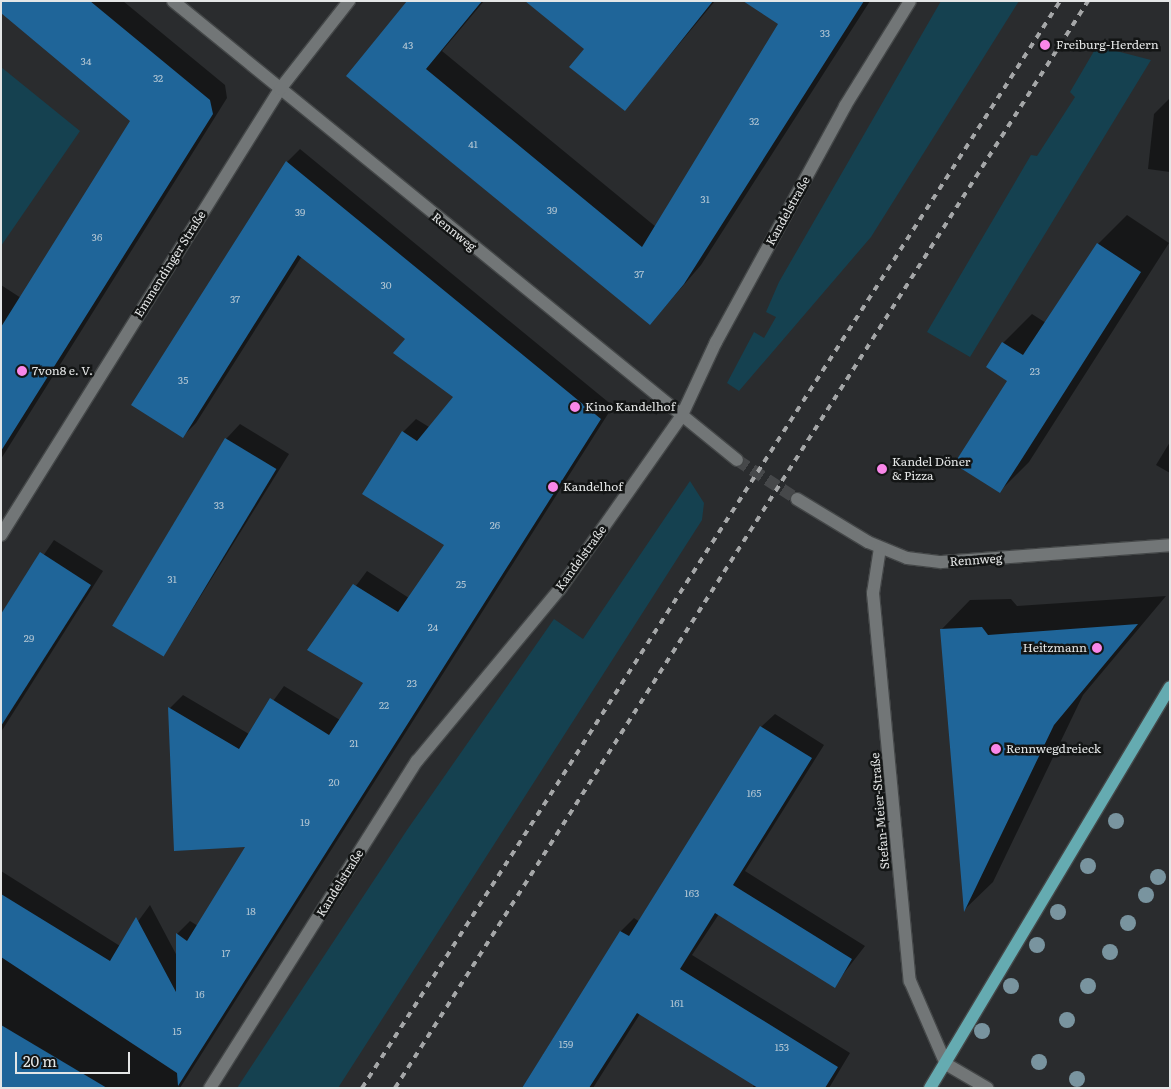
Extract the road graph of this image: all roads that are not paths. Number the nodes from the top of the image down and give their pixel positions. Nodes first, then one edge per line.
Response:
1 (174, 1) edge
2 (349, 1) edge
3 (910, 1) edge
4 (280, 89) junction
5 (680, 417) junction
6 (737, 460) tunnel mouth
7 (797, 499) tunnel mouth
8 (1, 535) edge
9 (1170, 545) edge
10 (880, 548) junction
11 (1170, 687) edge
12 (946, 1064) junction
13 (210, 1088) edge
14 (930, 1088) edge
15 (987, 1088) edge

1 - 4 street, Rennweg
2 - 4 street, Emmendinger Straße
3 - 5 street, Kandelstraße
4 - 5 street, Rennweg
4 - 8 street, Emmendinger Straße
5 - 6 street, Rennweg
5 - 13 street, Kandelstraße
7 - 10 street, Rennweg
9 - 10 street, Rennweg
10 - 12 street, Stefan-Meier-Straße
11 - 12 main road
12 - 14 main road
12 - 15 street

